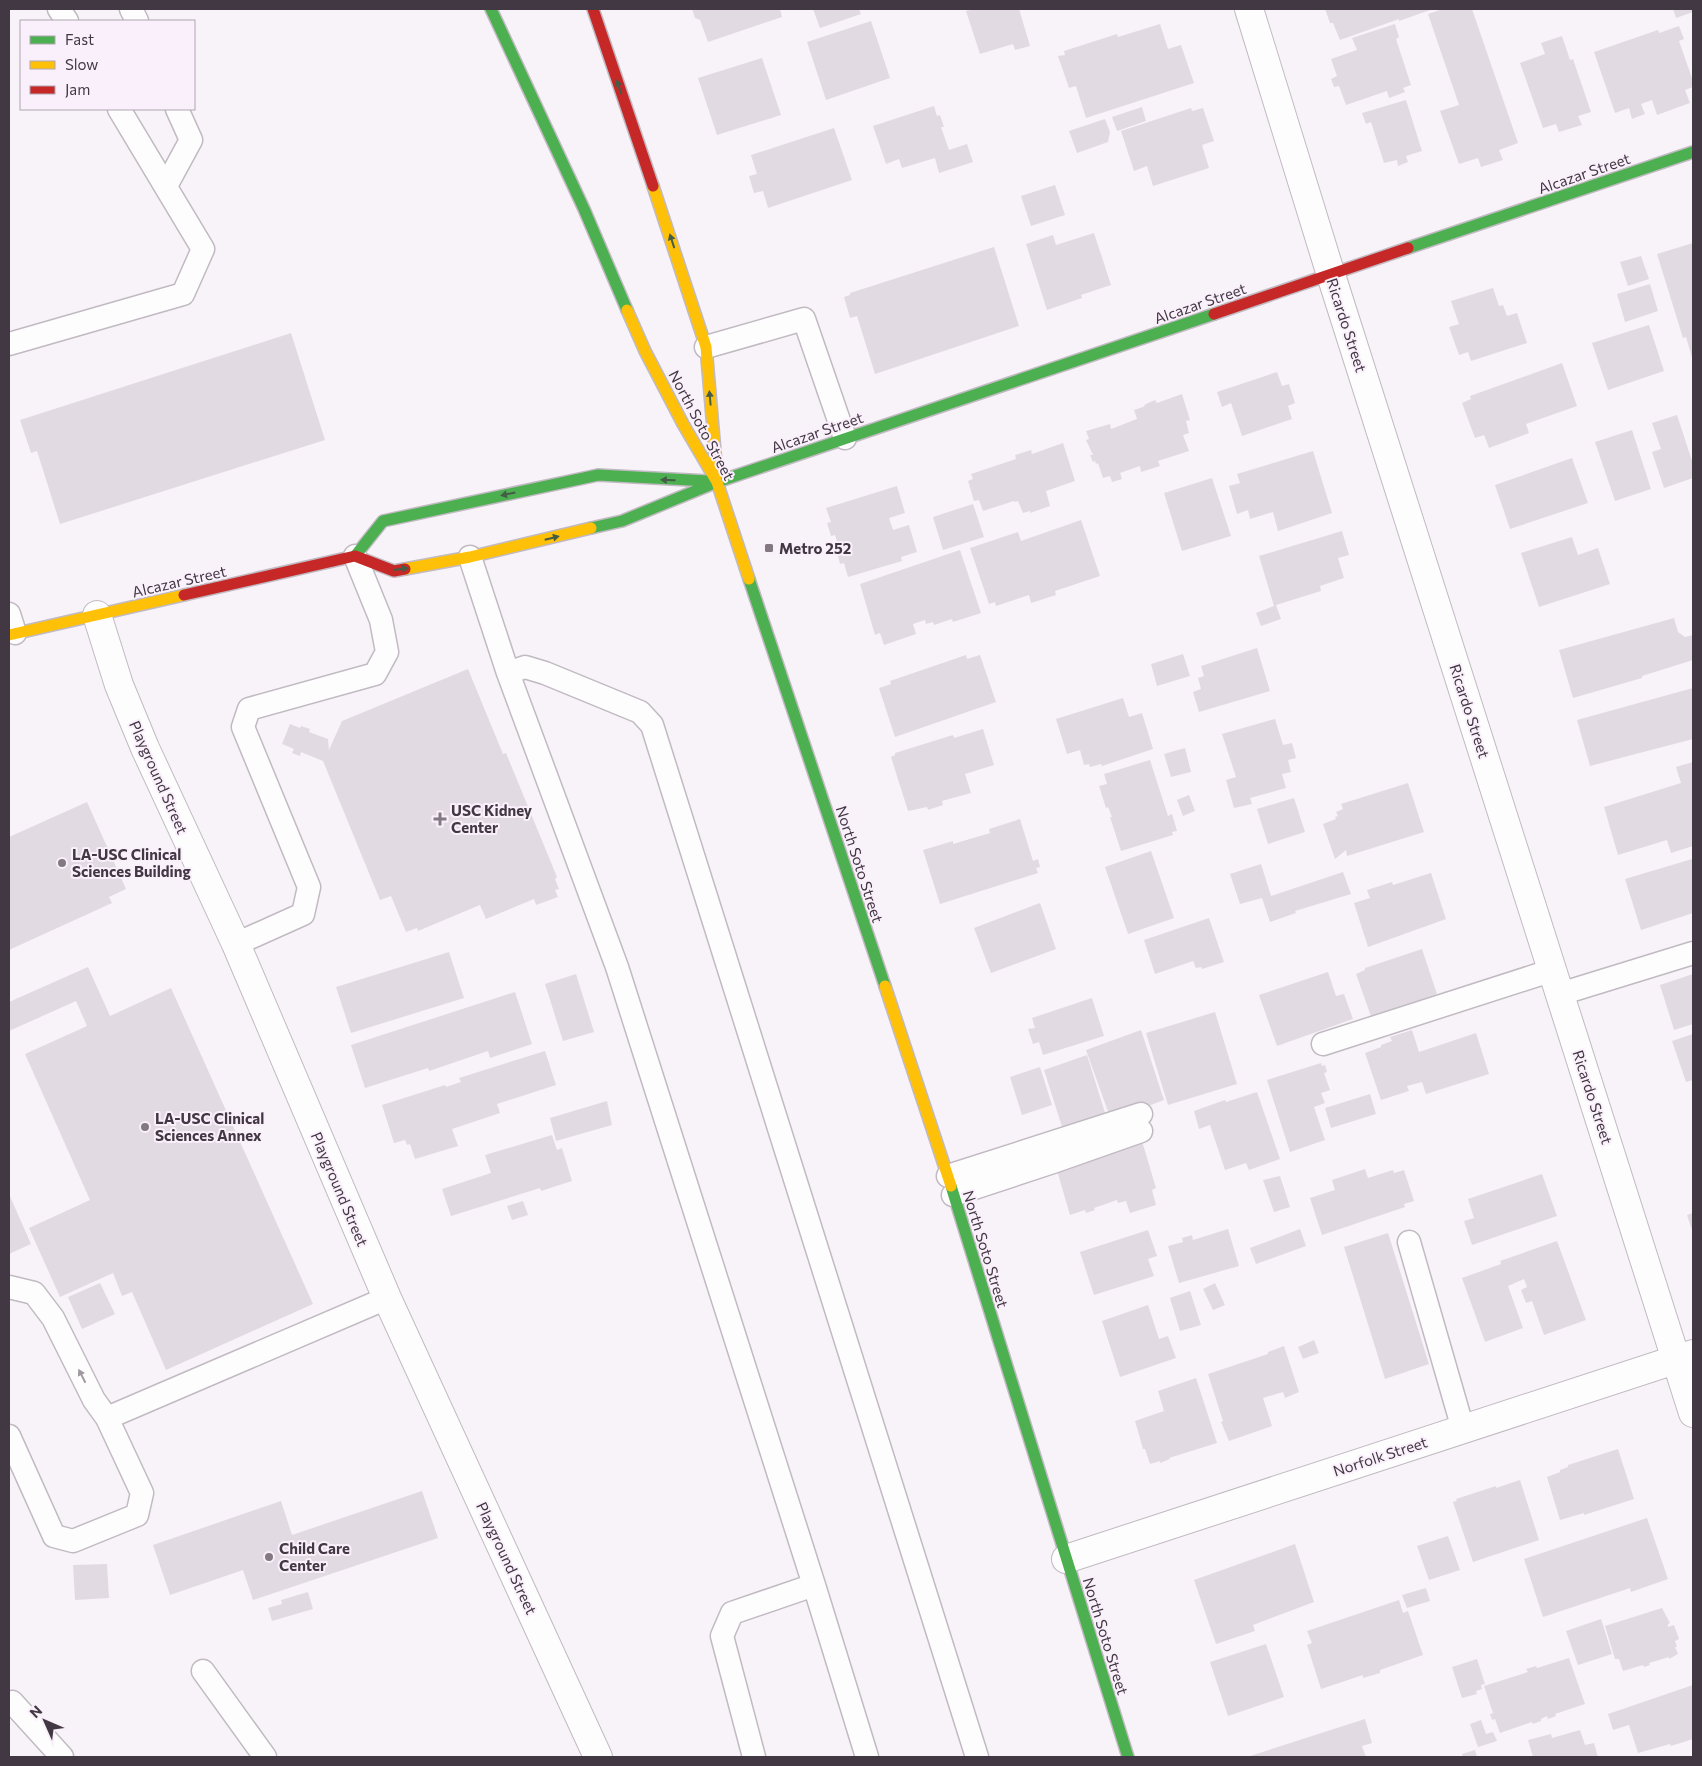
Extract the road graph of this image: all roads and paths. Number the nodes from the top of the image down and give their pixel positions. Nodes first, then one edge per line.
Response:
1 (59, 9) edge
2 (491, 9) edge
3 (593, 9) edge
4 (1249, 9) edge
5 (65, 20) edge
6 (120, 110) edge
7 (177, 110) edge
8 (1693, 152) edge
9 (166, 186) junction
10 (1331, 275) junction
11 (9, 344) edge
12 (706, 347) junction
13 (845, 438) junction
14 (717, 482) junction
15 (355, 556) junction
16 (470, 557) junction
17 (97, 615) junction
18 (11, 627) edge
19 (508, 673) junction
20 (236, 944) junction
21 (1693, 952) edge
22 (1556, 982) junction
23 (1323, 1044) dead end
24 (1141, 1122) dead end
25 (950, 1186) junction
26 (1409, 1242) dead end
27 (9, 1286) edge
28 (387, 1298) junction
29 (1685, 1357) edge
30 (1693, 1413) edge
31 (106, 1418) junction
32 (1463, 1429) junction
33 (9, 1436) edge
34 (1066, 1559) junction
35 (814, 1585) junction
36 (204, 1671) dead end
37 (12, 1702) dead end
38 (62, 1757) edge
39 (266, 1757) edge
40 (598, 1757) edge
41 (754, 1757) edge
42 (867, 1757) edge
43 (977, 1757) edge
44 (1128, 1757) edge

1 - 5 lane
2 - 14 main road, North Soto Street
12 -> 3 main road
4 - 10 street, Ricardo Street
6 - 9 lane
7 - 9 lane
8 - 10 main road, Alcazar Street
9 - 11 lane
10 - 13 main road, Alcazar Street
10 - 22 street, Ricardo Street
12 - 13 lane
14 -> 12 main road
13 - 14 main road, Alcazar Street
14 -> 15 main road, Alcazar Street
16 -> 14 main road, Alcazar Street
14 - 25 main road, North Soto Street
15 -> 16 main road, Alcazar Street
15 - 17 main road, Alcazar Street
15 - 20 lane
16 - 19 lane
17 - 18 main road, Alcazar Street
17 - 20 street, Playground Street
19 - 35 lane
19 - 43 lane
20 - 28 street, Playground Street
21 - 22 lane
22 - 23 lane
22 - 29 street, Ricardo Street
24 - 25 lane
25 - 34 main road, North Soto Street
26 - 32 lane
31 -> 27 lane
28 - 31 lane
28 - 40 street, Playground Street
29 - 30 street, Ricardo Street
29 - 32 street, Norfolk Street
31 - 33 lane
32 - 34 street, Norfolk Street
34 - 44 main road, North Soto Street
35 - 41 lane
35 - 42 lane
36 - 39 lane
37 - 38 lane

